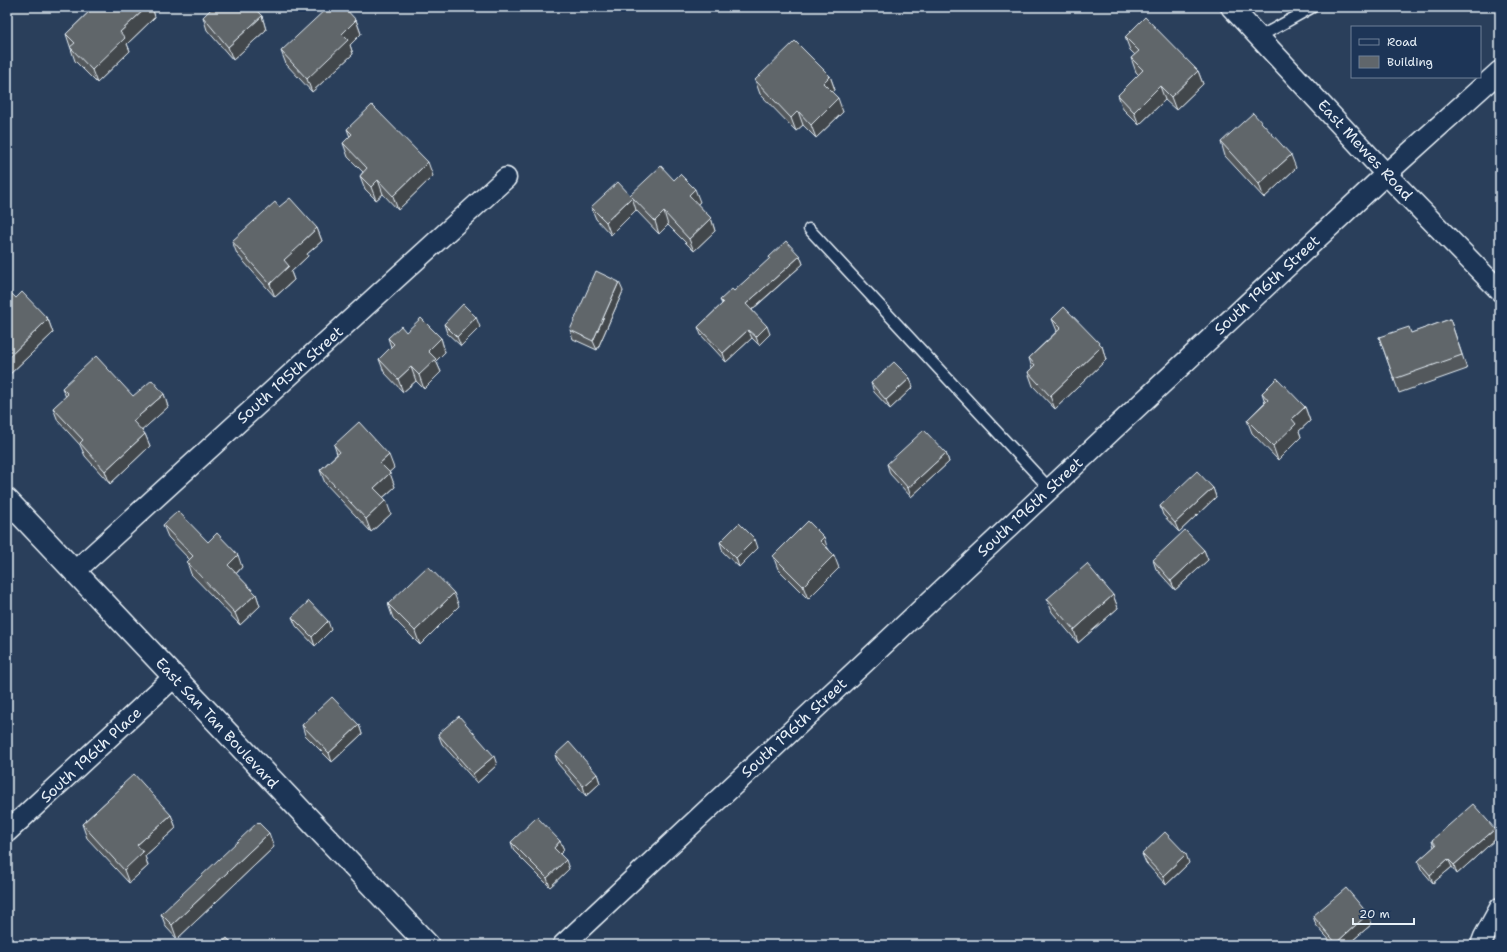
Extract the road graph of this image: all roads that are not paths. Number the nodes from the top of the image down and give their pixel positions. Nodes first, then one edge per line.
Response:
1 (1231, 7) edge
2 (1313, 7) edge
3 (1259, 37) junction
4 (1500, 71) edge
5 (1386, 174) junction
6 (506, 178) dead end
7 (808, 229) dead end
8 (1500, 291) edge
9 (1050, 489) junction
10 (7, 500) edge
11 (74, 572) junction
12 (174, 677) junction
13 (7, 832) edge
14 (1500, 908) edge
15 (428, 945) edge
16 (563, 945) edge
17 (1481, 945) edge

1 - 3 street, East Mewes Road
2 - 3 lane
3 - 5 street, East Mewes Road
4 - 5 street, South 196th Street
5 - 8 street, East Mewes Road
5 - 9 street, South 196th Street
6 - 11 street, South 195th Street
7 - 9 lane
9 - 16 street, South 196th Street
10 - 11 street, East San Tan Boulevard
11 - 12 street, East San Tan Boulevard
12 - 13 street, South 196th Place
12 - 15 street, East San Tan Boulevard
14 - 17 street

